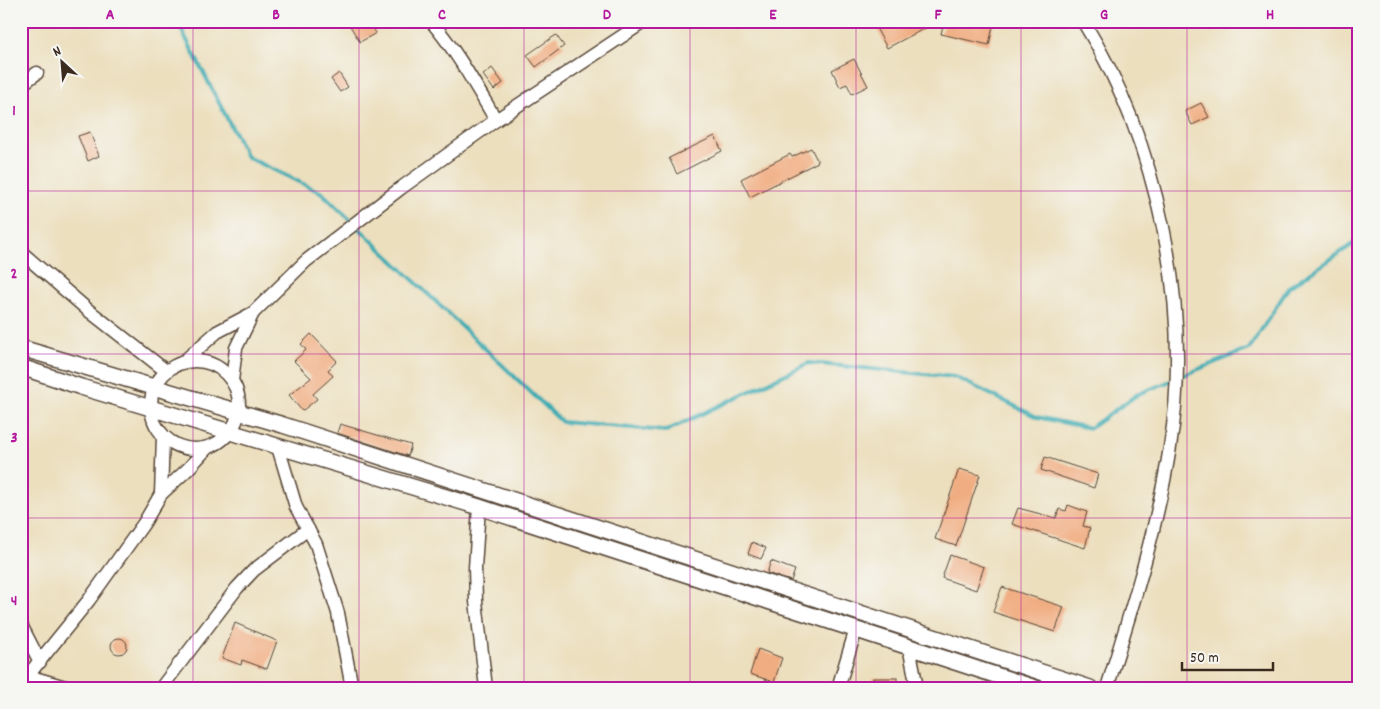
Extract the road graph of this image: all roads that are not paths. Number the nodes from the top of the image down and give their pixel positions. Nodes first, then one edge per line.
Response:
1 (431, 21) edge
2 (645, 21) edge
3 (1082, 21) edge
4 (37, 73) dead end
5 (21, 85) edge
6 (496, 120) junction
7 (21, 252) edge
8 (253, 313) junction
9 (21, 348) edge
10 (183, 362) junction
11 (21, 367) edge
12 (166, 371) junction
13 (232, 381) junction
14 (155, 386) junction
15 (150, 406) junction
16 (238, 412) junction
17 (230, 431) junction
18 (163, 437) junction
19 (278, 447) junction
20 (207, 448) junction
21 (161, 494) junction
22 (479, 507) junction
23 (308, 529) junction
24 (21, 625) edge
25 (856, 629) junction
26 (910, 646) junction
27 (40, 662) junction
28 (24, 678) edge
29 (1031, 687) edge
30 (70, 688) edge
31 (161, 688) edge
32 (352, 688) edge
33 (486, 688) edge
34 (838, 688) edge
35 (917, 688) edge
36 (1090, 688) edge
37 (1107, 688) edge

1 - 6 street
2 - 6 street
3 - 37 street
4 - 5 street
6 - 8 street
7 - 12 street
8 - 10 street
8 - 13 street
9 - 14 main road
10 - 12 street
10 - 13 street
11 - 15 main road
12 - 14 street
13 - 16 street
14 - 15 street
14 - 16 main road
15 - 17 main road
15 - 18 street
16 - 17 street
16 - 36 main road
17 - 19 main road
17 - 20 street
18 - 20 street
18 - 21 street
19 - 22 main road
19 - 23 street
20 - 21 street
21 - 27 street
22 - 25 main road
22 - 33 street
23 - 31 street
23 - 32 street
24 - 27 street
25 - 26 main road
25 - 34 street
26 - 29 main road
26 - 35 street
27 - 28 street
28 - 30 street

